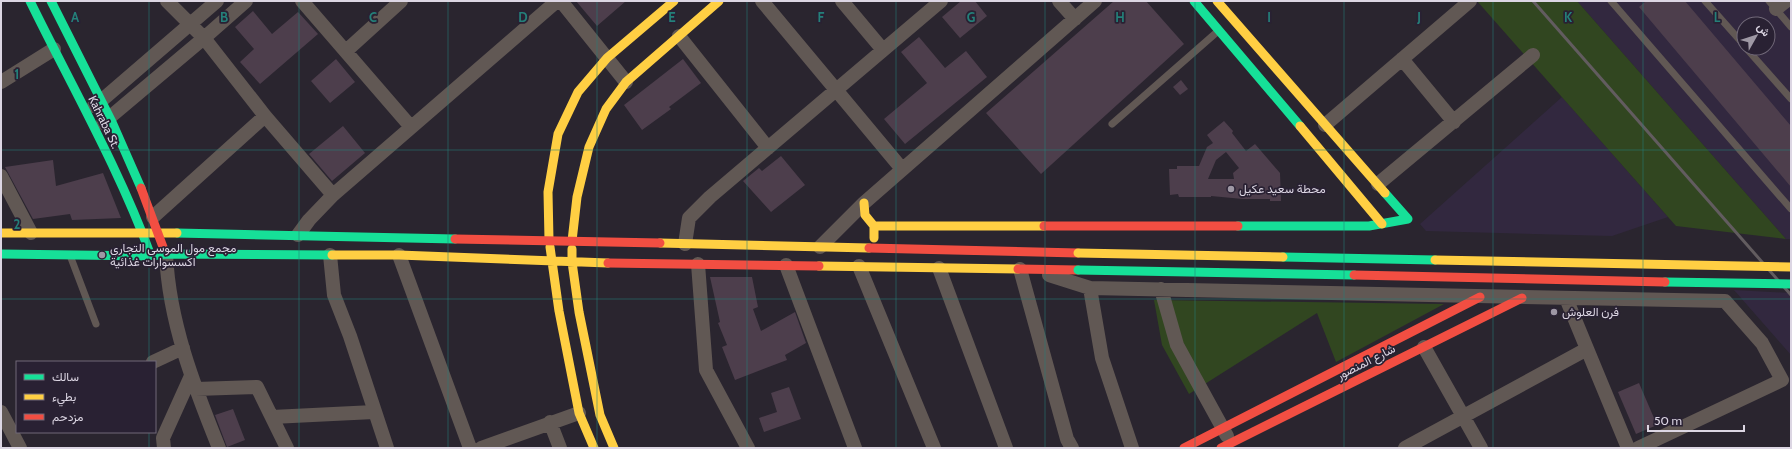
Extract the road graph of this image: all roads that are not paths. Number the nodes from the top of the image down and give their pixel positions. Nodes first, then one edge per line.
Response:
1 (30, 1) edge
2 (51, 1) edge
3 (167, 1) edge
4 (217, 1) edge
5 (246, 1) edge
6 (302, 1) edge
7 (401, 1) edge
8 (557, 1) edge
9 (561, 1) edge
10 (674, 1) edge
11 (719, 1) edge
12 (762, 1) edge
13 (842, 1) edge
14 (941, 1) edge
15 (1059, 1) edge
16 (1095, 1) edge
17 (1194, 1) edge
18 (1217, 1) edge
19 (1470, 1) edge
20 (1611, 1) edge
21 (1705, 1) edge
22 (1777, 4) edge
23 (1075, 18) junction
24 (190, 24) junction
25 (1791, 27) edge
26 (1219, 30) junction
27 (679, 36) junction
28 (1736, 37) edge
29 (204, 38) junction
30 (54, 49) junction
31 (883, 50) junction
32 (346, 51) junction
33 (1533, 55) dead end
34 (1753, 56) edge
35 (607, 58) junction
36 (1402, 59) junction
37 (1, 82) edge
38 (626, 82) junction
39 (837, 90) junction
40 (1791, 99) edge
41 (102, 100) junction
42 (86, 111) junction
43 (265, 116) junction
44 (110, 118) junction
45 (1454, 122) junction
46 (1112, 124) dead end
47 (1325, 124) junction
48 (411, 128) junction
49 (95, 129) junction
50 (768, 148) junction
51 (902, 169) junction
52 (1, 176) edge
53 (1378, 184) junction
54 (333, 195) junction
55 (864, 203) junction
56 (1791, 209) edge
57 (153, 217) junction
58 (1382, 224) junction
59 (874, 226) junction
60 (143, 232) junction
61 (1, 233) edge
62 (31, 233) junction
63 (159, 233) junction
64 (298, 235) junction
65 (550, 240) junction
66 (572, 242) junction
67 (685, 244) junction
68 (820, 247) junction
69 (874, 248) junction
70 (1, 254) edge
71 (69, 254) junction
72 (166, 254) junction
73 (330, 255) junction
74 (399, 255) junction
75 (151, 256) junction
76 (551, 262) junction
77 (572, 262) junction
78 (698, 264) junction
79 (786, 265) junction
80 (859, 266) junction
81 (1791, 267) edge
82 (939, 268) junction
83 (1024, 269) junction
84 (167, 281) junction
85 (1791, 284) edge
86 (1090, 288) junction
87 (1161, 290) junction
88 (1480, 297) junction
89 (1522, 298) junction
90 (1566, 298) junction
91 (96, 324) dead end
92 (1424, 347) junction
93 (183, 348) junction
94 (1587, 349) junction
95 (155, 361) edge
96 (193, 382) junction
97 (1, 412) edge
98 (374, 412) junction
99 (579, 413) junction
100 (272, 417) junction
101 (1463, 417) junction
102 (550, 422) junction
103 (14, 427) edge
104 (1222, 429) junction
105 (1229, 446) edge
106 (20, 448) edge
107 (164, 448) edge
108 (219, 448) edge
109 (286, 448) edge
110 (387, 448) edge
111 (470, 448) edge
112 (481, 448) edge
113 (560, 448) edge
114 (594, 448) edge
115 (614, 448) edge
116 (748, 448) edge
117 (855, 448) edge
118 (934, 448) edge
119 (1006, 448) edge
120 (1072, 448) edge
121 (1132, 448) edge
122 (1184, 448) edge
123 (1405, 448) edge
124 (1481, 448) edge
125 (1628, 448) edge
126 (1638, 448) edge

1 - 30 main road, Kahraba St.
2 - 41 main road, Kahraba St.
3 - 24 street
4 - 24 street
5 - 29 street
6 - 32 street
7 - 32 street
8 - 48 street
9 - 35 street
10 - 35 main road
11 - 27 main road
12 - 39 street
13 - 31 street
14 - 31 street
15 - 23 street
16 - 23 street
17 - 26 main road
18 - 47 main road
19 - 36 street
20 - 56 lane
21 - 28 lane
22 - 25 lane
23 - 51 street
24 - 29 street
24 - 41 street
26 - 46 lane
26 - 58 main road
27 - 38 main road
27 - 50 street
29 - 43 street
29 - 44 street
30 - 37 street
30 - 42 main road, Kahraba St.
31 - 39 street
32 - 48 street
33 - 45 street
34 - 40 lane
35 - 38 street
35 - 65 main road
36 - 45 street
36 - 47 street
38 - 66 main road
39 - 50 street
39 - 51 street
41 - 42 street
41 - 44 main road, Kahraba St.
42 - 49 main road, Kahraba St.
43 - 54 street
43 - 57 street
44 - 49 street
44 - 57 main road, Kahraba St.
45 - 53 street
47 - 53 main road
48 - 54 street
49 - 60 main road, Kahraba St.
50 - 67 street
51 - 55 street
52 - 62 street
53 - 58 main road
54 - 64 street
55 - 59 main road
55 - 68 street
57 - 63 main road, Kahraba St.
58 - 59 main road
59 - 69 main road
60 - 62 main road
60 - 63 main road
60 - 75 main road, Kahraba St.
61 - 62 main road
63 - 64 main road
63 - 72 main road, Kahraba St.
64 - 65 main road
65 - 66 main road
65 - 76 main road
66 - 67 main road
66 - 77 main road
67 - 68 main road
68 - 69 main road
69 - 81 main road, bridge
70 - 71 main road
71 - 75 main road
71 - 91 lane
72 - 73 main road
72 - 75 main road
72 - 84 street
73 - 74 main road
73 - 98 street
74 - 76 main road
74 - 111 street
75 - 84 street
76 - 77 main road
76 - 99 main road
77 - 78 main road
77 - 115 main road
78 - 79 main road
78 - 116 street
79 - 80 main road
79 - 117 street
80 - 82 main road
80 - 118 street
82 - 83 main road
82 - 119 street
83 - 85 main road, bridge
83 - 86 street
83 - 120 street
84 - 93 street
86 - 87 street
86 - 121 street
87 - 88 street
87 - 104 street
88 - 89 street
88 - 104 main road, شارع المنصور
89 - 90 street
89 - 92 main road, شارع المنصور
90 - 94 street
90 - 126 street
92 - 101 street
92 - 105 main road, شارع المنصور
93 - 95 street
93 - 96 street
94 - 101 street
94 - 125 street
96 - 100 street
96 - 107 street
96 - 108 street
97 - 103 street
98 - 100 street
98 - 110 street
99 - 102 street
99 - 114 main road
100 - 109 street
101 - 123 street
101 - 124 street
102 - 112 street
102 - 113 street
103 - 106 street
104 - 105 street
104 - 122 main road, شارع المنصور

